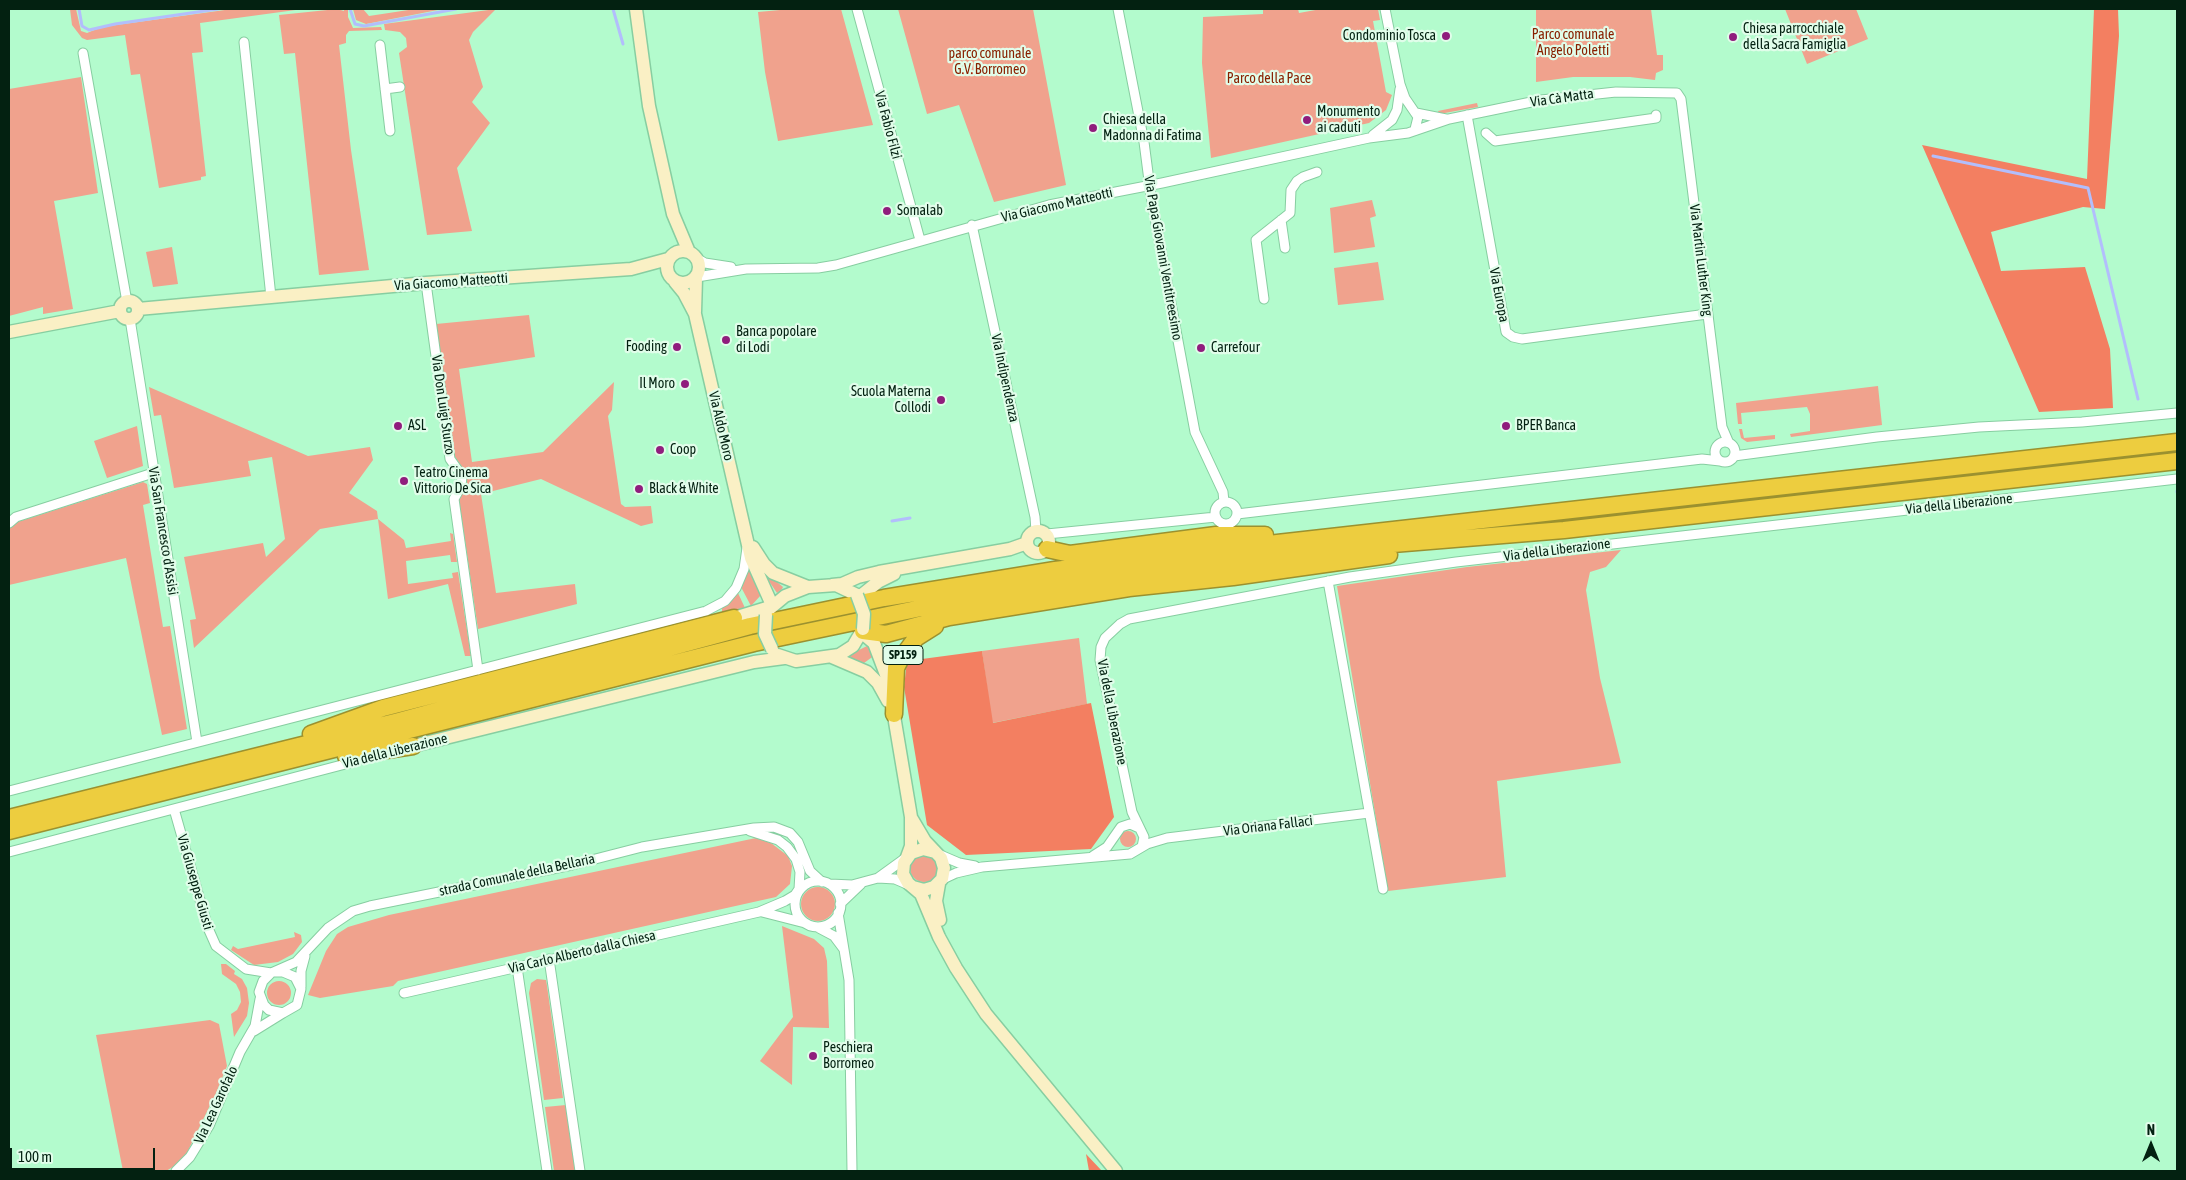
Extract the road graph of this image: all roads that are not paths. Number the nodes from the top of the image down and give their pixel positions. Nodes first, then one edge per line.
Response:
1 (636, 9) edge
2 (857, 9) edge
3 (1118, 9) edge
4 (1385, 9) edge
5 (244, 42) dead end
6 (380, 45) dead end
7 (83, 53) dead end
8 (1400, 84) junction
9 (400, 87) dead end
10 (385, 88) junction
11 (1677, 93) joint
12 (1397, 110) junction
13 (1414, 111) junction
14 (1467, 115) junction
15 (1656, 115) dead end
16 (1449, 119) junction
17 (1392, 120) junction
18 (1569, 120) dead end
19 (1415, 129) junction
20 (1570, 130) junction
21 (390, 131) dead end
22 (1401, 133) junction
23 (1486, 133) dead end
24 (1369, 138) junction
25 (1318, 172) dead end
26 (1149, 186) junction
27 (673, 214) junction
28 (1281, 220) junction
29 (972, 225) junction
30 (920, 240) junction
31 (1285, 248) dead end
32 (692, 255) junction
33 (670, 258) junction
34 (631, 269) junction
35 (746, 269) junction
36 (696, 278) junction
37 (673, 281) junction
38 (426, 283) junction
39 (271, 297) junction
40 (1264, 300) dead end
41 (123, 306) junction
42 (134, 314) junction
43 (695, 314) junction
44 (1708, 314) junction
45 (9, 332) edge
46 (2177, 413) edge
47 (1723, 442) junction
48 (2177, 442) edge
49 (1714, 452) junction
50 (1735, 453) junction
51 (1702, 459) junction
52 (2177, 460) edge
53 (1720, 461) junction
54 (154, 473) junction
55 (2177, 479) edge
56 (1224, 502) junction
57 (1561, 512) junction
58 (1237, 514) junction
59 (1216, 517) junction
60 (9, 523) edge
61 (1564, 530) junction
62 (747, 538) junction
63 (1039, 542) junction
64 (906, 569) junction
65 (1328, 581) junction
66 (832, 585) junction
67 (808, 587) junction
68 (860, 598) junction
69 (769, 609) junction
70 (696, 614) junction
71 (949, 617) junction
72 (734, 618) junction
73 (863, 631) junction
74 (832, 656) junction
75 (784, 658) junction
76 (478, 670) junction
77 (894, 714) junction
78 (197, 742) junction
79 (413, 746) junction
80 (268, 752) junction
81 (9, 791) edge
82 (1128, 795) junction
83 (148, 796) junction
84 (174, 809) junction
85 (1369, 813) junction
86 (911, 817) junction
87 (9, 818) edge
88 (744, 830) junction
89 (1118, 830) junction
90 (1141, 830) junction
91 (9, 831) edge
92 (1167, 838) junction
93 (1142, 847) junction
94 (9, 852) edge
95 (936, 853) junction
96 (1125, 854) junction
97 (907, 857) junction
98 (1091, 858) junction
99 (982, 868) junction
100 (878, 878) junction
101 (824, 882) junction
102 (940, 882) junction
103 (861, 884) junction
104 (913, 887) junction
105 (1383, 889) dead end
106 (839, 909) junction
107 (759, 912) junction
108 (811, 925) junction
109 (845, 950) junction
110 (948, 952) junction
111 (306, 953) junction
112 (549, 959) junction
113 (517, 967) junction
114 (246, 969) junction
115 (274, 973) junction
116 (301, 989) junction
117 (404, 993) dead end
118 (260, 995) junction
119 (283, 1013) junction
120 (250, 1035) junction
121 (176, 1171) edge
122 (546, 1171) edge
123 (580, 1171) edge
124 (852, 1171) edge
125 (1116, 1171) edge

1 - 27 street
2 - 30 street, Via Fabio Filzi
3 - 26 street, Via Papa Giovanni Ventitreesimo
4 - 8 street, Via Giacomo Matteotti
5 - 39 street
6 - 10 street
7 - 41 street
8 - 12 street, Via Giacomo Matteotti
8 - 13 street, Via Giacomo Matteotti
9 - 10 street
10 - 21 street
11 - 14 street, Via Cà Matta
11 - 44 street, Via Martin Luther King
12 - 13 street
12 - 17 street, Via Giacomo Matteotti
13 - 16 street, Via Cà Matta
13 - 19 street
14 - 16 street, Via Cà Matta
14 - 44 street, Via Europa
15 - 20 street
16 - 19 street, Via Cà Matta
17 - 22 street
17 - 24 street, Via Giacomo Matteotti
18 - 20 street
19 - 22 street, Via Giacomo Matteotti
20 - 23 street
22 - 24 street, Via Giacomo Matteotti
24 - 26 street, Via Giacomo Matteotti
25 - 28 street
26 - 29 street, Via Giacomo Matteotti
26 - 56 street, Via Papa Giovanni Ventitreesimo
27 - 32 street
27 - 33 street
28 - 31 street
28 - 40 street
29 - 30 street, Via Giacomo Matteotti
29 - 63 street, Via Indipendenza
30 - 35 street, Via Giacomo Matteotti
32 - 33 street
32 - 35 street, Via Giacomo Matteotti
32 - 36 street
33 - 34 street, Via Giacomo Matteotti
33 - 37 street
34 - 37 street, Via Giacomo Matteotti
34 - 38 street, Via Giacomo Matteotti
35 - 36 street, Via Giacomo Matteotti
36 - 37 street
36 - 43 street, Via Aldo Moro
37 - 43 street, Via Aldo Moro
38 - 39 street, Via Giacomo Matteotti
38 - 76 street, Via Don Luigi Sturzo
39 - 42 street, Via Giacomo Matteotti
41 - 42 street
41 - 45 street
42 - 54 street, Via San Francesco d'Assisi
43 - 62 street, Via Aldo Moro
44 - 47 street, Via Martin Luther King
46 - 50 street
47 - 49 street
47 - 50 street
48 - 57 highway
49 - 51 street
49 - 53 street
50 - 53 street
51 - 53 street
51 - 58 street
52 - 61 highway
54 - 60 street
54 - 78 street, Via San Francesco d'Assisi
55 - 65 street, Via della Liberazione
56 - 58 street
56 - 59 street
57 - 63 highway
57 - 80 highway
58 - 59 street
59 - 63 street
61 - 71 highway
61 - 83 highway
62 - 67 street, Via Aldo Moro
62 - 69 street, Via Aldo Moro
62 - 70 street
63 - 64 street
64 - 66 street
64 - 68 street
65 - 82 street, Via della Liberazione
65 - 85 street
66 - 67 street
66 - 68 street
67 - 69 street
68 - 73 street, bridge
69 - 72 street
69 - 75 street, bridge
70 - 72 street
70 - 76 street
71 - 73 highway
71 - 77 highway, SP159
72 - 80 highway
73 - 74 street
73 - 77 street, SP159
74 - 75 street
74 - 77 street, SP159
75 - 79 street, Via della Liberazione
76 - 78 street
77 - 86 street, SP159
78 - 81 street
79 - 83 highway
79 - 84 street, Via della Liberazione
80 - 87 highway
82 - 89 street, Via della Liberazione
82 - 90 street, Via della Liberazione
83 - 91 highway
84 - 94 street, Via della Liberazione
84 - 114 street, Via Giuseppe Giusti
85 - 92 street, Via Oriana Fallaci
85 - 105 street
86 - 95 street, SP159
86 - 97 street, SP159
88 - 101 street
88 - 107 street, Via Carlo Alberto dalla Chiesa
88 - 111 street, strada Comunale della Bellaria
89 - 90 street
89 - 96 street
89 - 98 street
90 - 92 street
90 - 93 street
92 - 93 street
93 - 96 street
95 - 97 street
95 - 99 street
95 - 102 street, SP159
96 - 98 street
97 - 100 street
97 - 104 street, SP159
98 - 99 street
99 - 102 street
100 - 103 street
100 - 104 street
101 - 103 street
101 - 106 street
101 - 108 street
102 - 104 street
102 - 110 street, SP159
103 - 106 street
104 - 110 street, SP159
106 - 108 street
106 - 109 street
107 - 108 street, Via Carlo Alberto dalla Chiesa
107 - 112 street, Via Carlo Alberto dalla Chiesa
108 - 109 street, Via Carlo Alberto dalla Chiesa
109 - 124 street
110 - 125 street, SP159
111 - 115 street
111 - 116 street
112 - 113 street, Via Carlo Alberto dalla Chiesa
112 - 123 street
113 - 117 street, Via Carlo Alberto dalla Chiesa
113 - 122 street
114 - 115 street, Via Giuseppe Giusti
114 - 118 street, Via Giuseppe Giusti
115 - 116 street
115 - 118 street
116 - 119 street
118 - 119 street
118 - 120 street, Via Lea Garofalo
119 - 120 street, Via Lea Garofalo
120 - 121 street, Via Lea Garofalo

